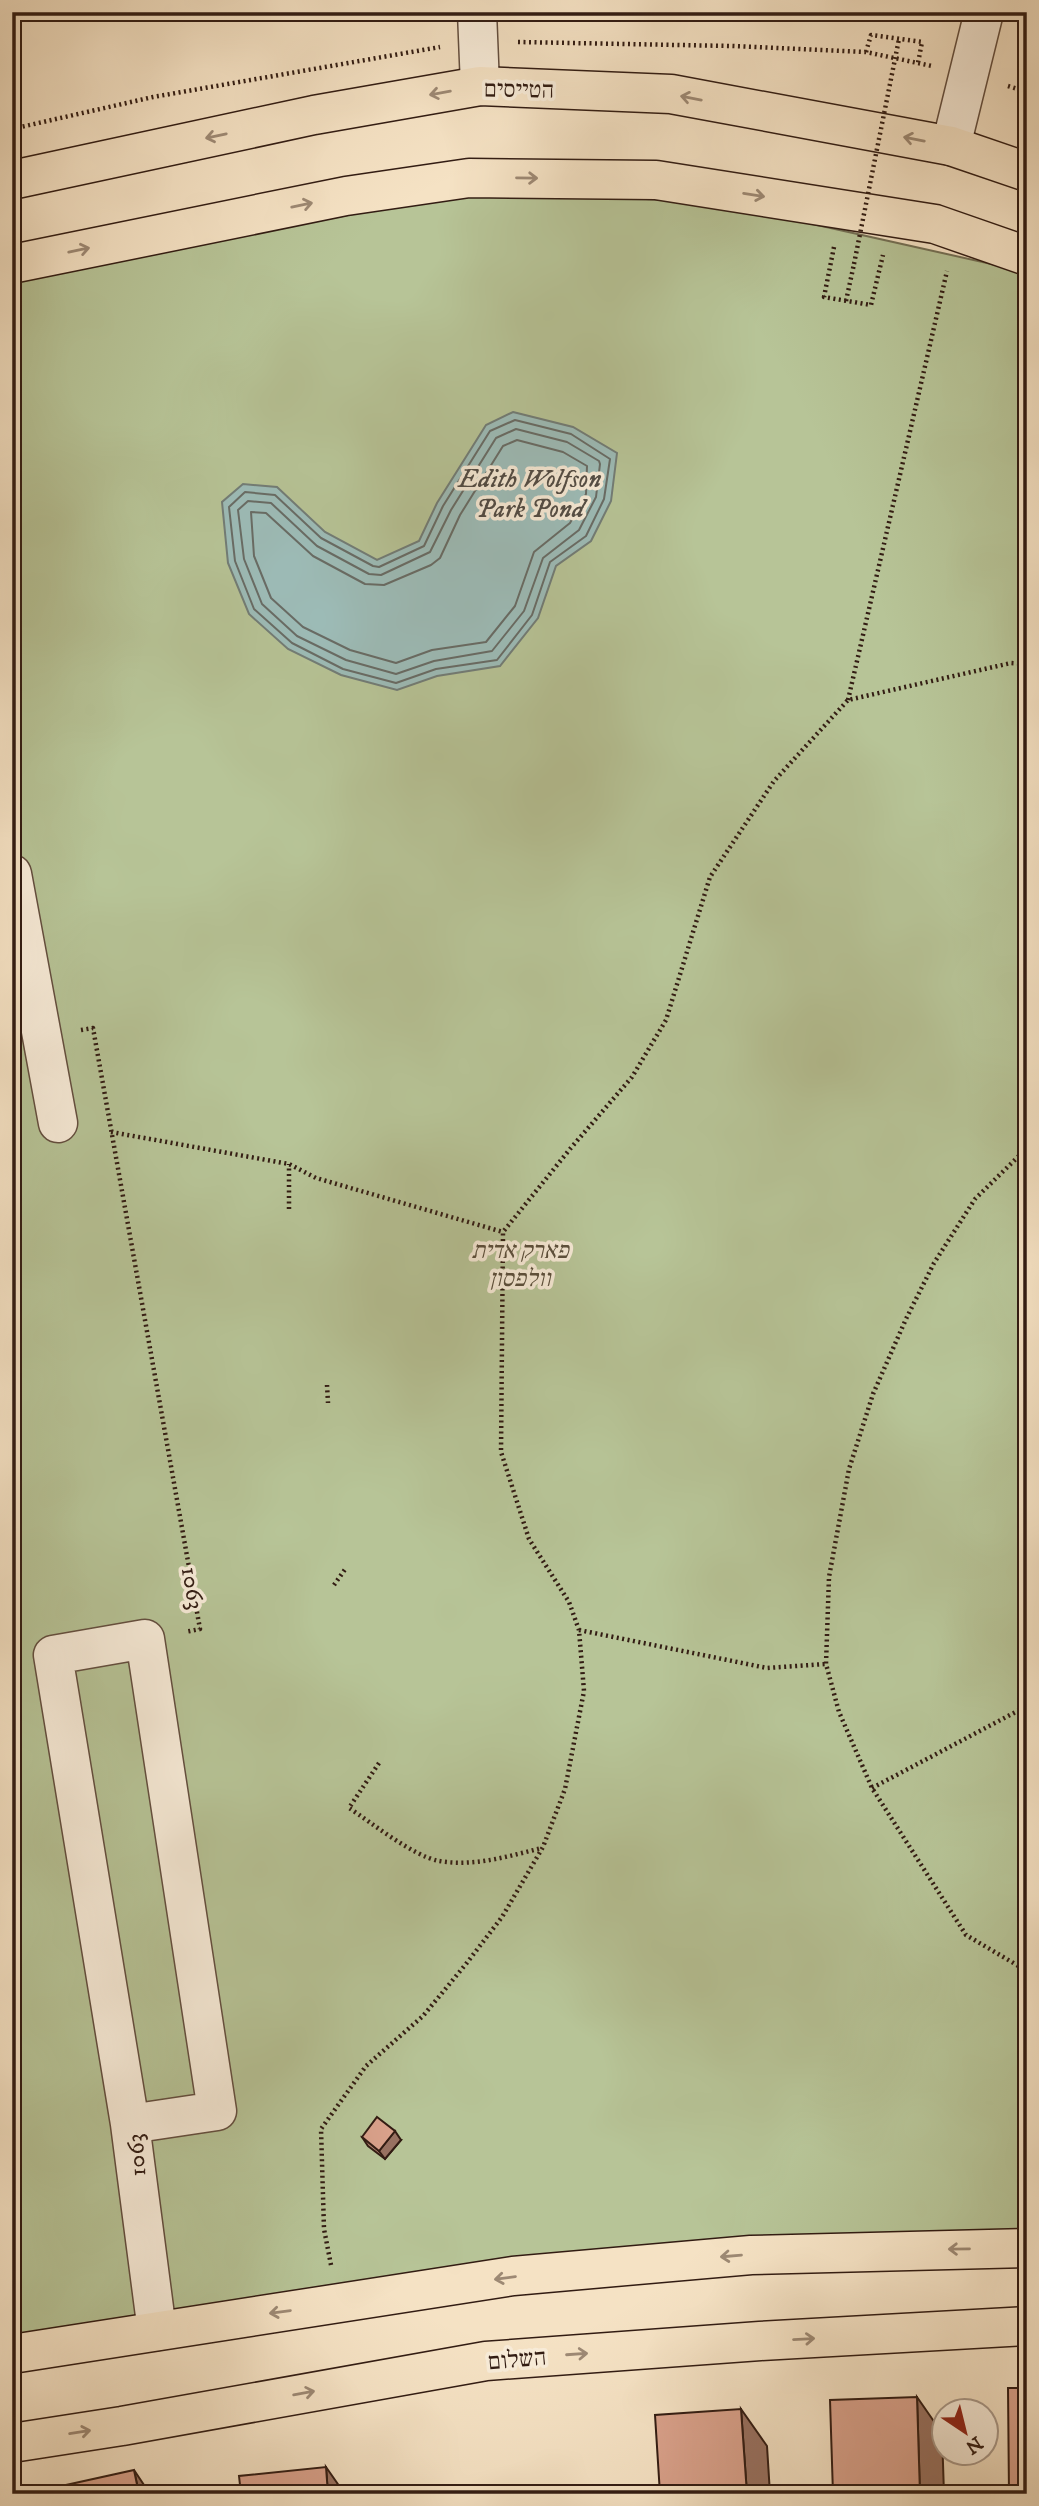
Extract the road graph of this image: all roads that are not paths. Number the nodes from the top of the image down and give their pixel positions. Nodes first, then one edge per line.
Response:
1 (477, 12) edge
2 (984, 12) edge
3 (480, 86) junction
4 (951, 146) junction
5 (1027, 172) edge
6 (12, 180) edge
7 (1027, 256) edge
8 (12, 264) edge
9 (12, 874) edge
10 (58, 1124) dead end
11 (131, 2124) junction
12 (1027, 2248) edge
13 (1027, 2326) edge
14 (157, 2331) junction
15 (12, 2354) edge
16 (12, 2443) edge

1 - 3 street
2 - 4 street
4 -> 3 main road, הטייסים
3 -> 6 main road, הטייסים
4 - 5 main road, הטייסים
8 -> 7 main road
9 - 10 street
11 - 11 street, 1063
11 - 14 street, 1063
12 -> 14 main road
16 -> 13 main road, השלום
14 - 15 main road

